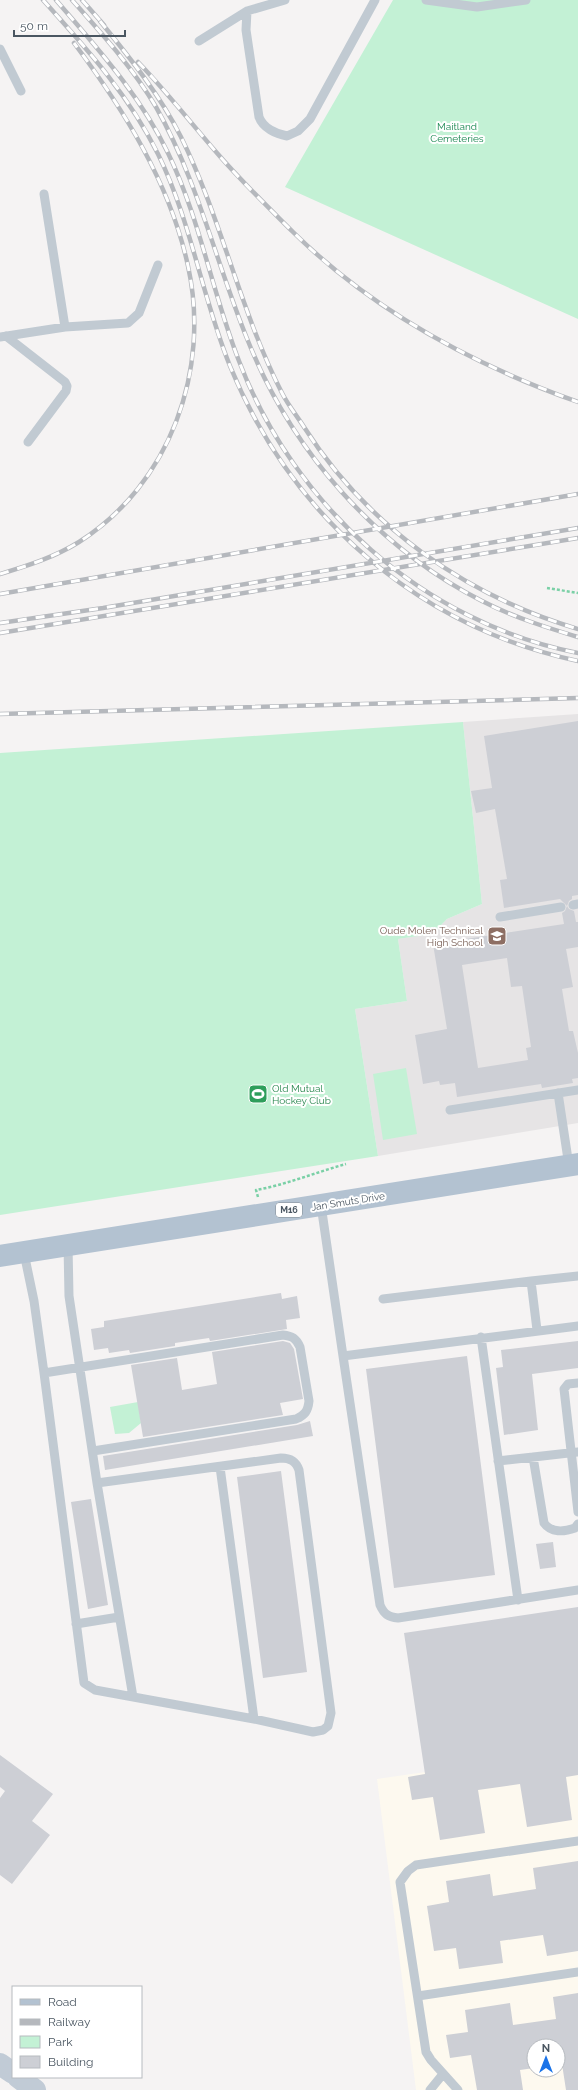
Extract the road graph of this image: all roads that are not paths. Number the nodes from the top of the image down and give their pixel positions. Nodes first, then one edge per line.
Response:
1 (285, 0) edge
2 (375, 0) edge
3 (426, 0) edge
4 (526, 0) edge
5 (248, 11) junction
6 (199, 41) dead end
7 (0, 49) edge
8 (21, 91) dead end
9 (44, 194) dead end
10 (158, 265) dead end
11 (65, 327) junction
12 (3, 337) edge
13 (28, 442) dead end
14 (561, 907) dead end
15 (500, 916) dead end
16 (578, 1090) edge
17 (558, 1093) junction
18 (450, 1110) dead end
19 (574, 1165) edge
20 (321, 1205) junction
21 (68, 1245) junction
22 (24, 1252) junction
23 (0, 1256) edge
24 (578, 1276) edge
25 (531, 1281) junction
26 (383, 1299) dead end
27 (578, 1326) edge
28 (537, 1330) junction
29 (481, 1337) junction
30 (343, 1356) junction
31 (81, 1367) junction
32 (44, 1372) junction
33 (578, 1383) edge
34 (93, 1451) junction
35 (575, 1453) edge
36 (534, 1457) junction
37 (498, 1461) junction
38 (220, 1466) junction
39 (98, 1483) junction
40 (578, 1512) edge
41 (578, 1524) edge
42 (578, 1590) edge
43 (518, 1600) junction
44 (119, 1617) junction
45 (76, 1624) junction
46 (134, 1697) junction
47 (254, 1719) junction
48 (578, 1841) edge
49 (578, 1972) edge
50 (418, 1996) junction
51 (0, 2064) edge
52 (12, 2073) edge
53 (444, 2074) junction
54 (19, 2078) edge
55 (35, 2090) edge
56 (430, 2090) edge
57 (458, 2090) edge

1 - 5 lane
2 - 5 lane
3 - 4 lane
5 - 6 lane
7 - 8 lane
9 - 11 lane
10 - 11 lane
11 - 12 lane
12 - 13 lane
14 - 15 lane
16 - 17 lane
17 - 18 lane
17 - 19 lane
19 - 20 main road, Jan Smuts Drive / M16
20 - 21 main road, Jan Smuts Drive / M16
20 - 30 lane
21 - 22 main road, Jan Smuts Drive / M16
21 - 31 lane
22 - 23 main road, Jan Smuts Drive / M16
22 - 32 lane
24 - 25 lane
25 - 26 lane
25 - 28 lane
27 - 28 lane
28 - 29 lane
29 - 30 lane
29 - 37 lane
30 - 43 lane
31 - 32 lane
31 - 34 lane
31 - 34 lane
32 - 45 lane
33 - 35 lane
34 - 39 lane
35 - 36 lane
35 - 40 lane
36 - 37 lane
36 - 41 lane
37 - 43 lane
38 - 39 lane
38 - 47 lane
38 - 47 lane
39 - 44 lane
42 - 43 lane
44 - 45 lane
44 - 46 lane
45 - 46 lane
46 - 47 lane
48 - 50 lane
49 - 50 lane
50 - 53 lane
51 - 52 street
53 - 56 lane
53 - 57 lane
54 - 55 street

